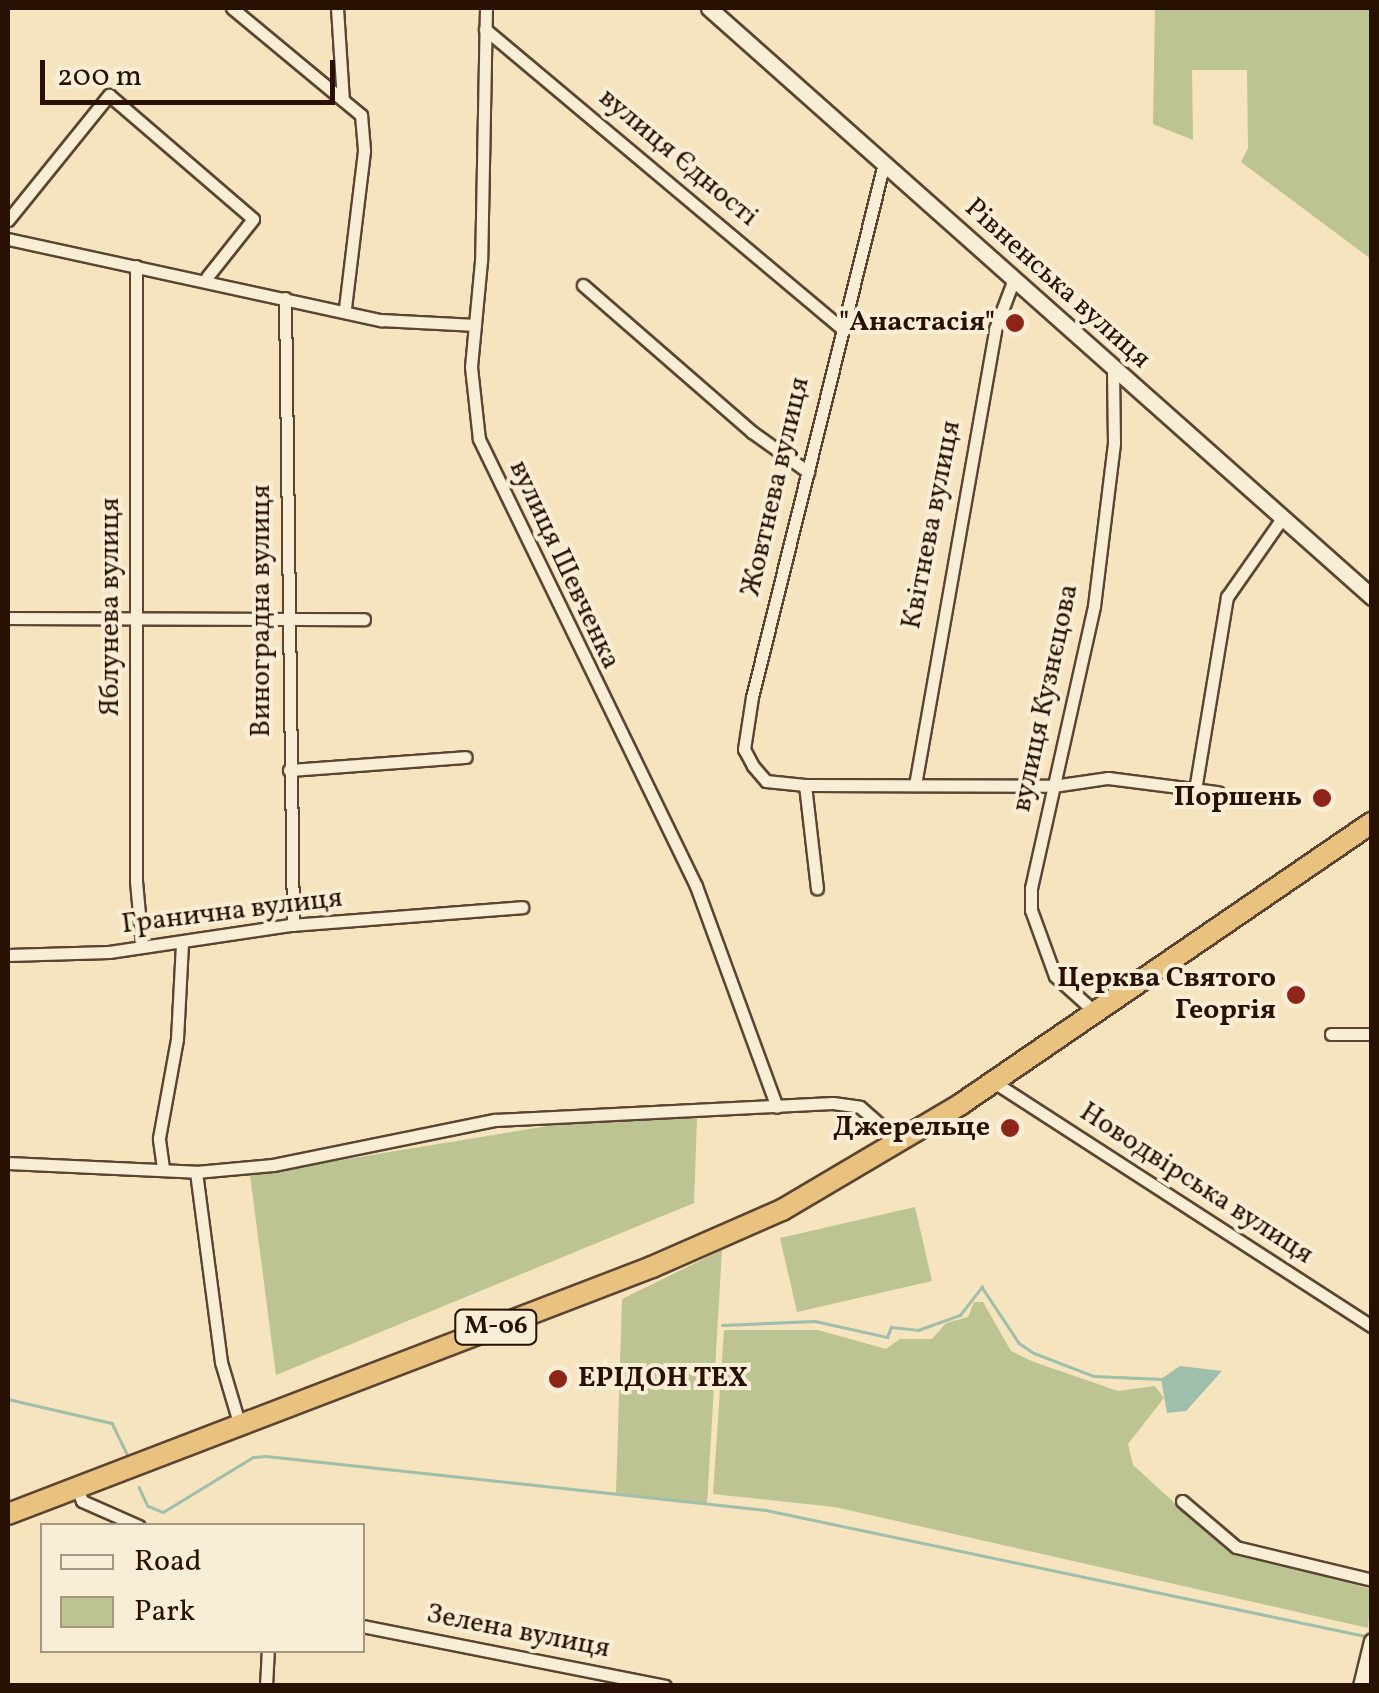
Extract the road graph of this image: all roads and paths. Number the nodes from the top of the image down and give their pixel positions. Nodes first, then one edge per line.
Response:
1 (232, 8) edge
2 (337, 8) edge
3 (486, 8) edge
4 (709, 8) edge
5 (485, 29) junction
6 (343, 100) junction
7 (884, 163) junction
8 (8, 220) edge
9 (8, 239) edge
10 (136, 266) junction
11 (207, 278) junction
12 (1014, 279) junction
13 (583, 285) dead end
14 (285, 298) junction
15 (345, 309) junction
16 (475, 325) junction
17 (839, 326) junction
18 (1113, 369) junction
19 (808, 472) junction
20 (1283, 516) junction
21 (1372, 597) edge
22 (8, 618) edge
23 (138, 618) junction
24 (364, 618) dead end
25 (288, 619) junction
26 (466, 757) dead end
27 (289, 770) junction
28 (805, 785) junction
29 (915, 785) junction
30 (1053, 786) junction
31 (1195, 790) junction
32 (1218, 792) dead end
33 (1372, 823) edge
34 (817, 888) dead end
35 (522, 907) dead end
36 (293, 925) junction
37 (182, 942) junction
38 (142, 947) junction
39 (8, 955) edge
40 (1096, 1014) junction
41 (1331, 1034) dead end
42 (1372, 1034) edge
43 (994, 1082) junction
44 (777, 1107) junction
45 (900, 1143) junction
46 (8, 1163) edge
47 (162, 1168) junction
48 (196, 1172) junction
49 (1372, 1327) edge
50 (240, 1426) junction
51 (78, 1488) junction
52 (1182, 1501) dead end
53 (8, 1514) edge
54 (132, 1523) edge
55 (1372, 1580) edge
56 (365, 1627) edge
57 (1372, 1641) edge
58 (268, 1653) edge
59 (266, 1686) edge
60 (664, 1686) edge
61 (1361, 1686) edge

1 - 6 street
2 - 6 street
3 - 5 street, вулиця Шевченка
4 - 7 main road, Рівненська вулиця
5 - 16 street, вулиця Шевченка
5 - 17 street, вулиця Єдності
6 - 15 street
7 - 12 main road, Рівненська вулиця
7 - 17 street, Жовтнева вулиця
8 - 11 street
9 - 10 street
10 - 11 street
10 - 23 street, Яблунева вулиця
11 - 14 street
12 - 18 main road, Рівненська вулиця
12 - 29 street, Квітнева вулиця
13 - 19 street
14 - 15 street
14 - 25 street, Виноградна вулиця
15 - 16 street
16 - 44 street, вулиця Шевченка
17 - 19 street, Жовтнева вулиця
18 - 20 main road, Рівненська вулиця
18 - 30 street, вулиця Кузнєцова
19 - 28 street, Жовтнева вулиця
20 - 21 main road, Рівненська вулиця
20 - 31 street
22 - 23 street
23 - 25 street
23 - 38 street, Яблунева вулиця
24 - 25 street
25 - 27 street, Виноградна вулиця
26 - 27 street
27 - 36 street, Виноградна вулиця
28 - 29 street, Жовтнева вулиця
28 - 34 street
29 - 30 street, Жовтнева вулиця
30 - 31 street, Жовтнева вулиця
30 - 40 street, вулиця Кузнєцова
31 - 32 street, Жовтнева вулиця
33 - 40 highway, М-06
35 - 36 street, Гранична вулиця
36 - 37 street, Гранична вулиця
37 - 38 street, Гранична вулиця
37 - 47 street
38 - 39 street, Гранична вулиця
40 - 43 highway, М-06
41 - 42 street
43 - 45 highway, М-06
43 - 49 street, Новодвірська вулиця
44 - 45 street
44 - 48 street
45 - 50 highway, М-06
46 - 47 street
47 - 48 street
48 - 50 street
50 - 51 highway, М-06
51 - 53 highway, М-06
51 - 54 street
52 - 55 street
56 - 60 street, Зелена вулиця
57 - 61 main road
58 - 59 street

